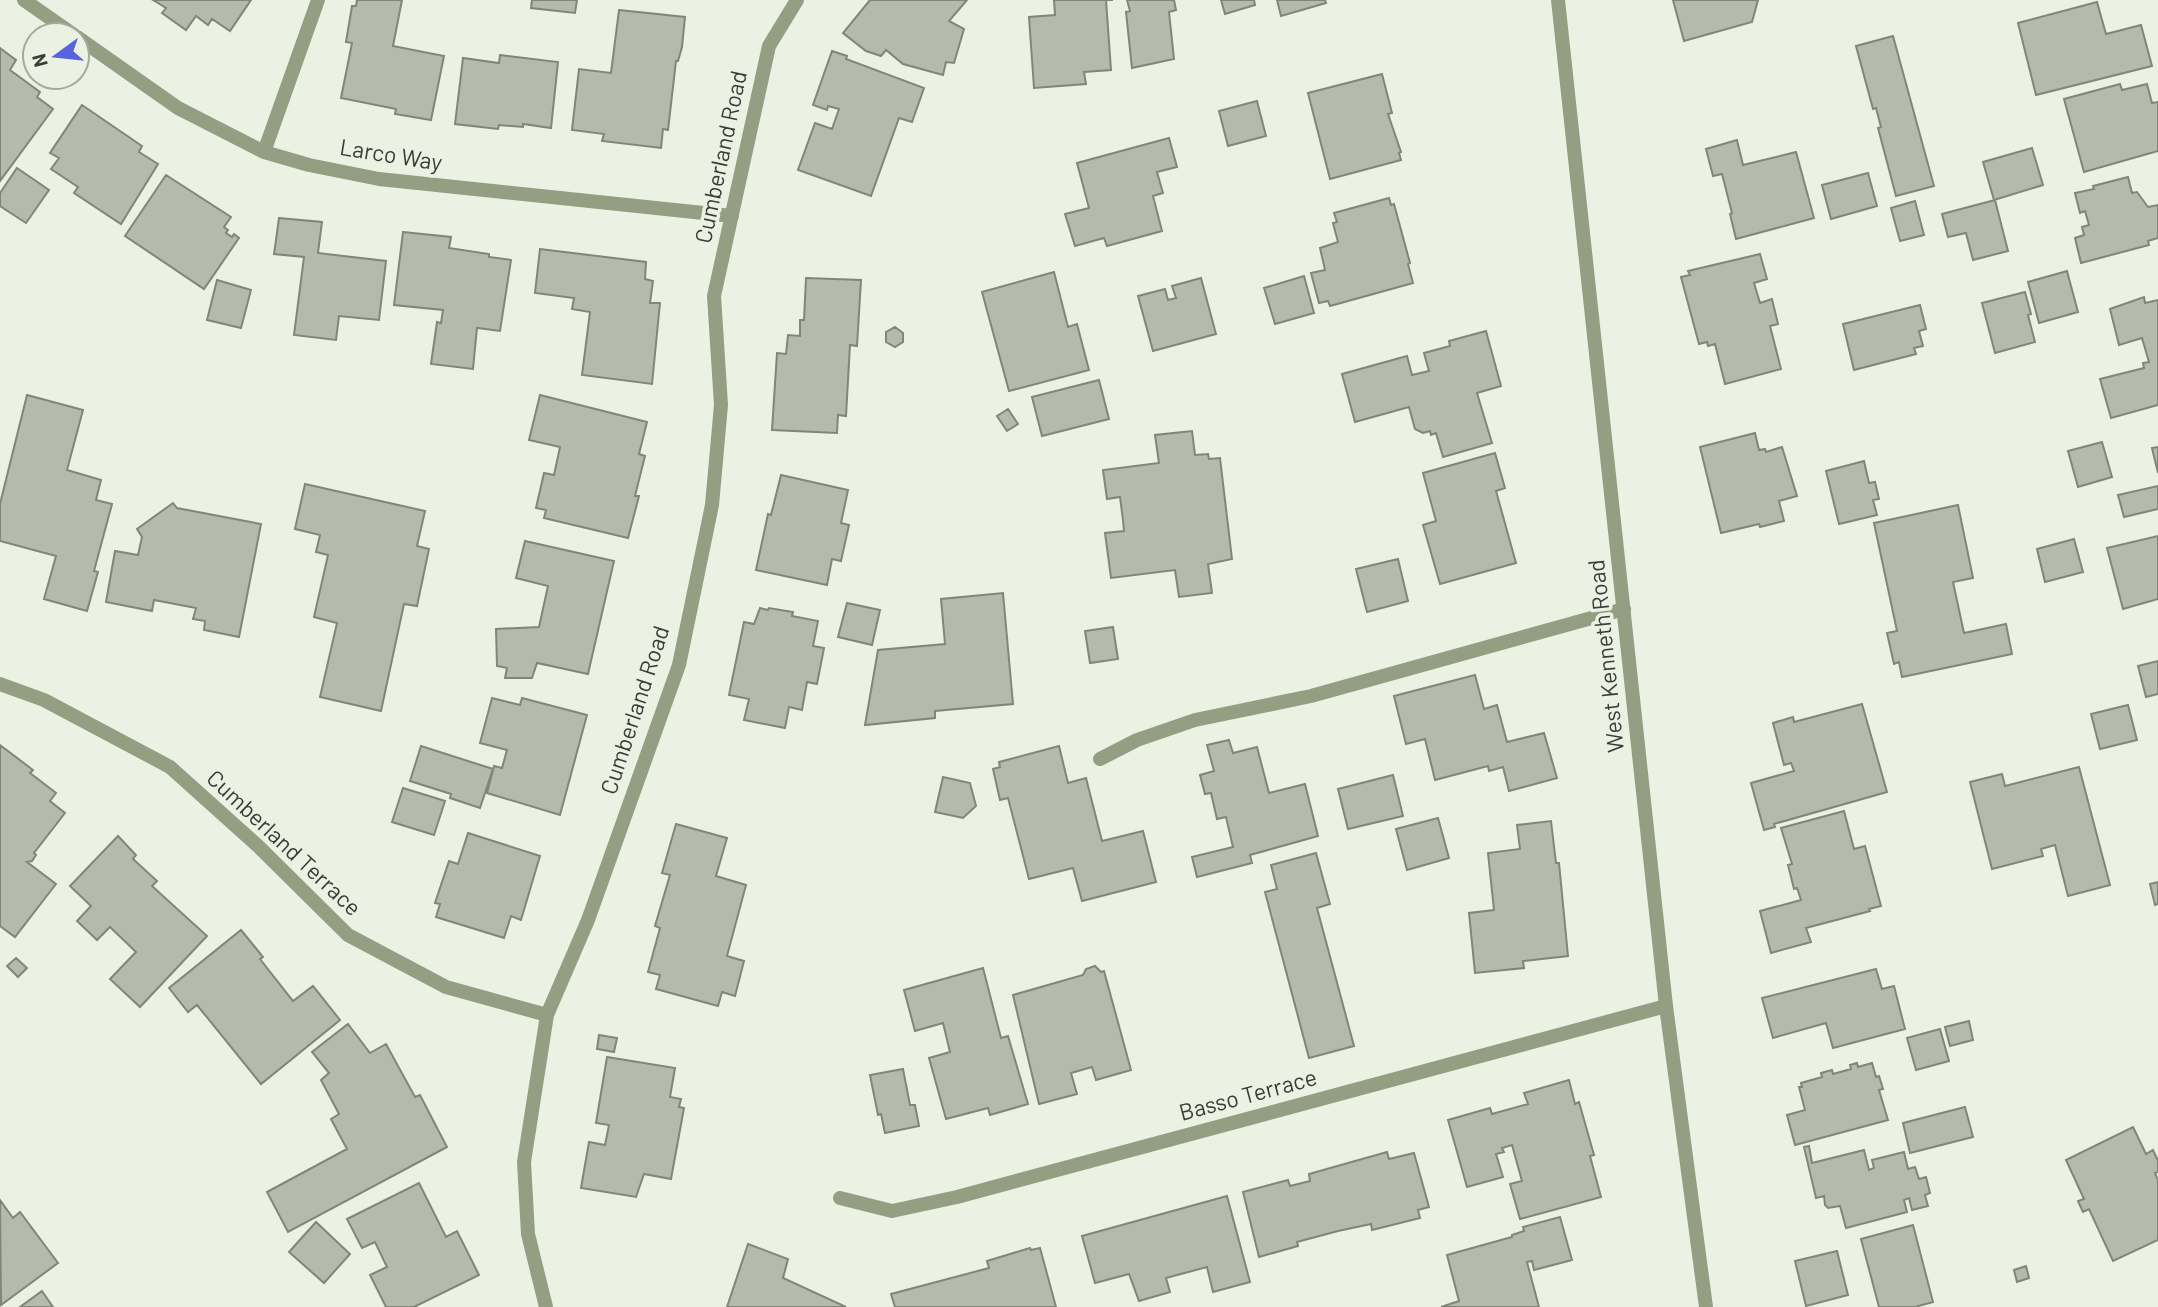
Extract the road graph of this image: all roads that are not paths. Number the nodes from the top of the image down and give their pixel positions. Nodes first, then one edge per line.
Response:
1 (24, 0) edge
2 (318, 0) edge
3 (797, 0) edge
4 (1558, 0) edge
5 (54, 21) edge
6 (91, 47) edge
7 (264, 152) junction
8 (732, 216) junction
9 (1624, 610) junction
10 (0, 684) edge
11 (1100, 758) dead end
12 (1666, 1006) junction
13 (547, 1015) junction
14 (840, 1198) dead end
15 (546, 1307) edge
16 (1706, 1307) edge

1 - 5 street, Larco Way
2 - 7 street
3 - 8 street, Cumberland Road
4 - 9 street, West Kenneth Road
6 - 7 street, Larco Way
7 - 8 street, Larco Way
8 - 13 street, Cumberland Road
9 - 11 street
9 - 12 street, West Kenneth Road
10 - 13 street, Cumberland Terrace
12 - 14 street, Basso Terrace
12 - 16 street, West Kenneth Road
13 - 15 street, Cumberland Road

